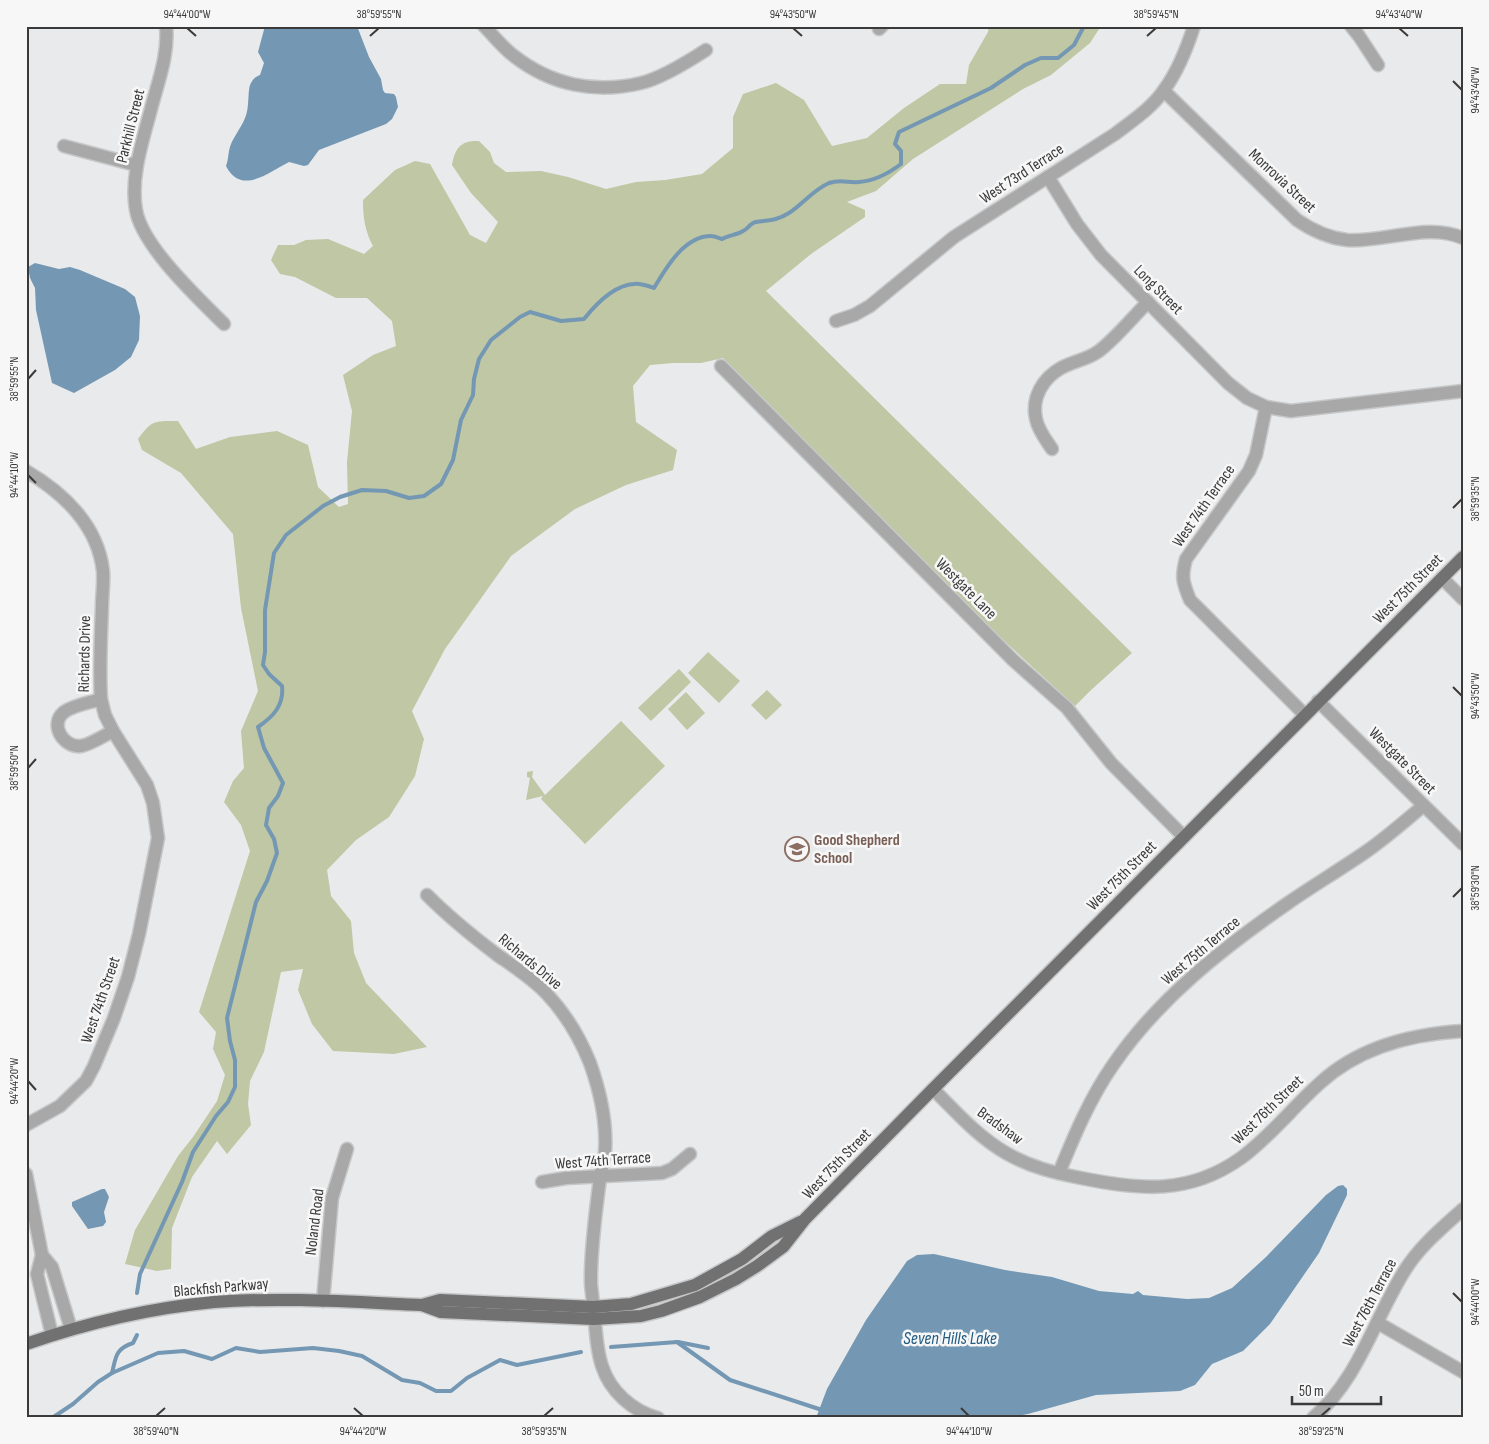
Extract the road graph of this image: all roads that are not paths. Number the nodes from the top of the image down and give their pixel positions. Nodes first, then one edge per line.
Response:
1 (166, 26) edge
2 (484, 26) edge
3 (1194, 26) edge
4 (1351, 26) edge
5 (706, 50) dead end
6 (1378, 64) dead end
7 (1164, 91) junction
8 (64, 146) dead end
9 (136, 164) junction
10 (1048, 177) junction
11 (1463, 238) edge
12 (1148, 302) junction
13 (836, 321) dead end
14 (224, 324) dead end
15 (721, 366) dead end
16 (1463, 391) edge
17 (1266, 407) junction
18 (1052, 449) dead end
19 (26, 472) edge
20 (1463, 557) edge
21 (1442, 578) junction
22 (1463, 599) edge
23 (101, 699) junction
24 (1318, 701) junction
25 (1305, 715) junction
26 (112, 731) junction
27 (1423, 806) junction
28 (1184, 836) junction
29 (1463, 844) edge
30 (155, 854) joint
31 (427, 895) dead end
32 (1463, 1032) edge
33 (933, 1088) junction
34 (26, 1125) edge
35 (348, 1149) dead end
36 (690, 1154) dead end
37 (1059, 1173) junction
38 (26, 1174) edge
39 (600, 1177) junction
40 (542, 1182) dead end
41 (1463, 1209) edge
42 (31, 1218) edge
43 (42, 1255) junction
44 (323, 1301) junction
45 (594, 1313) junction
46 (1378, 1323) junction
47 (70, 1329) junction
48 (52, 1335) junction
49 (26, 1344) edge
50 (1463, 1372) edge
51 (658, 1418) edge
52 (1312, 1418) edge

1 - 9 street, Parkhill Street
2 - 5 street
3 - 7 street, West 73rd Terrace
4 - 6 street
7 - 10 street, West 73rd Terrace
7 - 11 street, Monrovia Street
8 - 9 street
9 - 14 street, Parkhill Street
10 - 12 street, Long Street
10 - 13 street, West 73rd Terrace
12 - 17 street, Long Street
12 - 18 street
15 - 28 street, Westgate Lane
16 - 17 street
17 - 25 street, West 74th Terrace
19 - 23 street, Richards Drive
20 - 21 main road, West 75th Street
21 - 22 street
21 - 24 main road, West 75th Street
23 - 26 street, Richards Drive
23 - 26 street
24 - 25 main road, West 75th Street
24 - 27 street, Westgate Street
25 - 28 main road, West 75th Street
26 - 30 street, Richards Drive
27 - 29 street, Westgate Street
27 - 37 street, West 75th Terrace
28 - 33 main road, West 75th Street
30 - 34 street, West 74th Street
31 - 39 street, Richards Drive
32 - 37 street, West 76th Street
33 - 37 street, Bradshaw
33 - 45 main road, West 75th Street
35 - 44 street, Noland Road
36 - 39 street, West 74th Terrace
38 - 42 street
39 - 40 street, West 74th Terrace
39 - 45 street, Richards Drive
41 - 46 street, West 76th Terrace
42 - 43 street
43 - 47 street
43 - 48 street
44 - 45 main road, Blackfish Parkway
44 - 47 main road, Blackfish Parkway
45 - 51 street
46 - 50 street
46 - 52 street, West 76th Terrace
47 - 48 main road, Blackfish Parkway
48 - 49 main road, Blackfish Parkway

